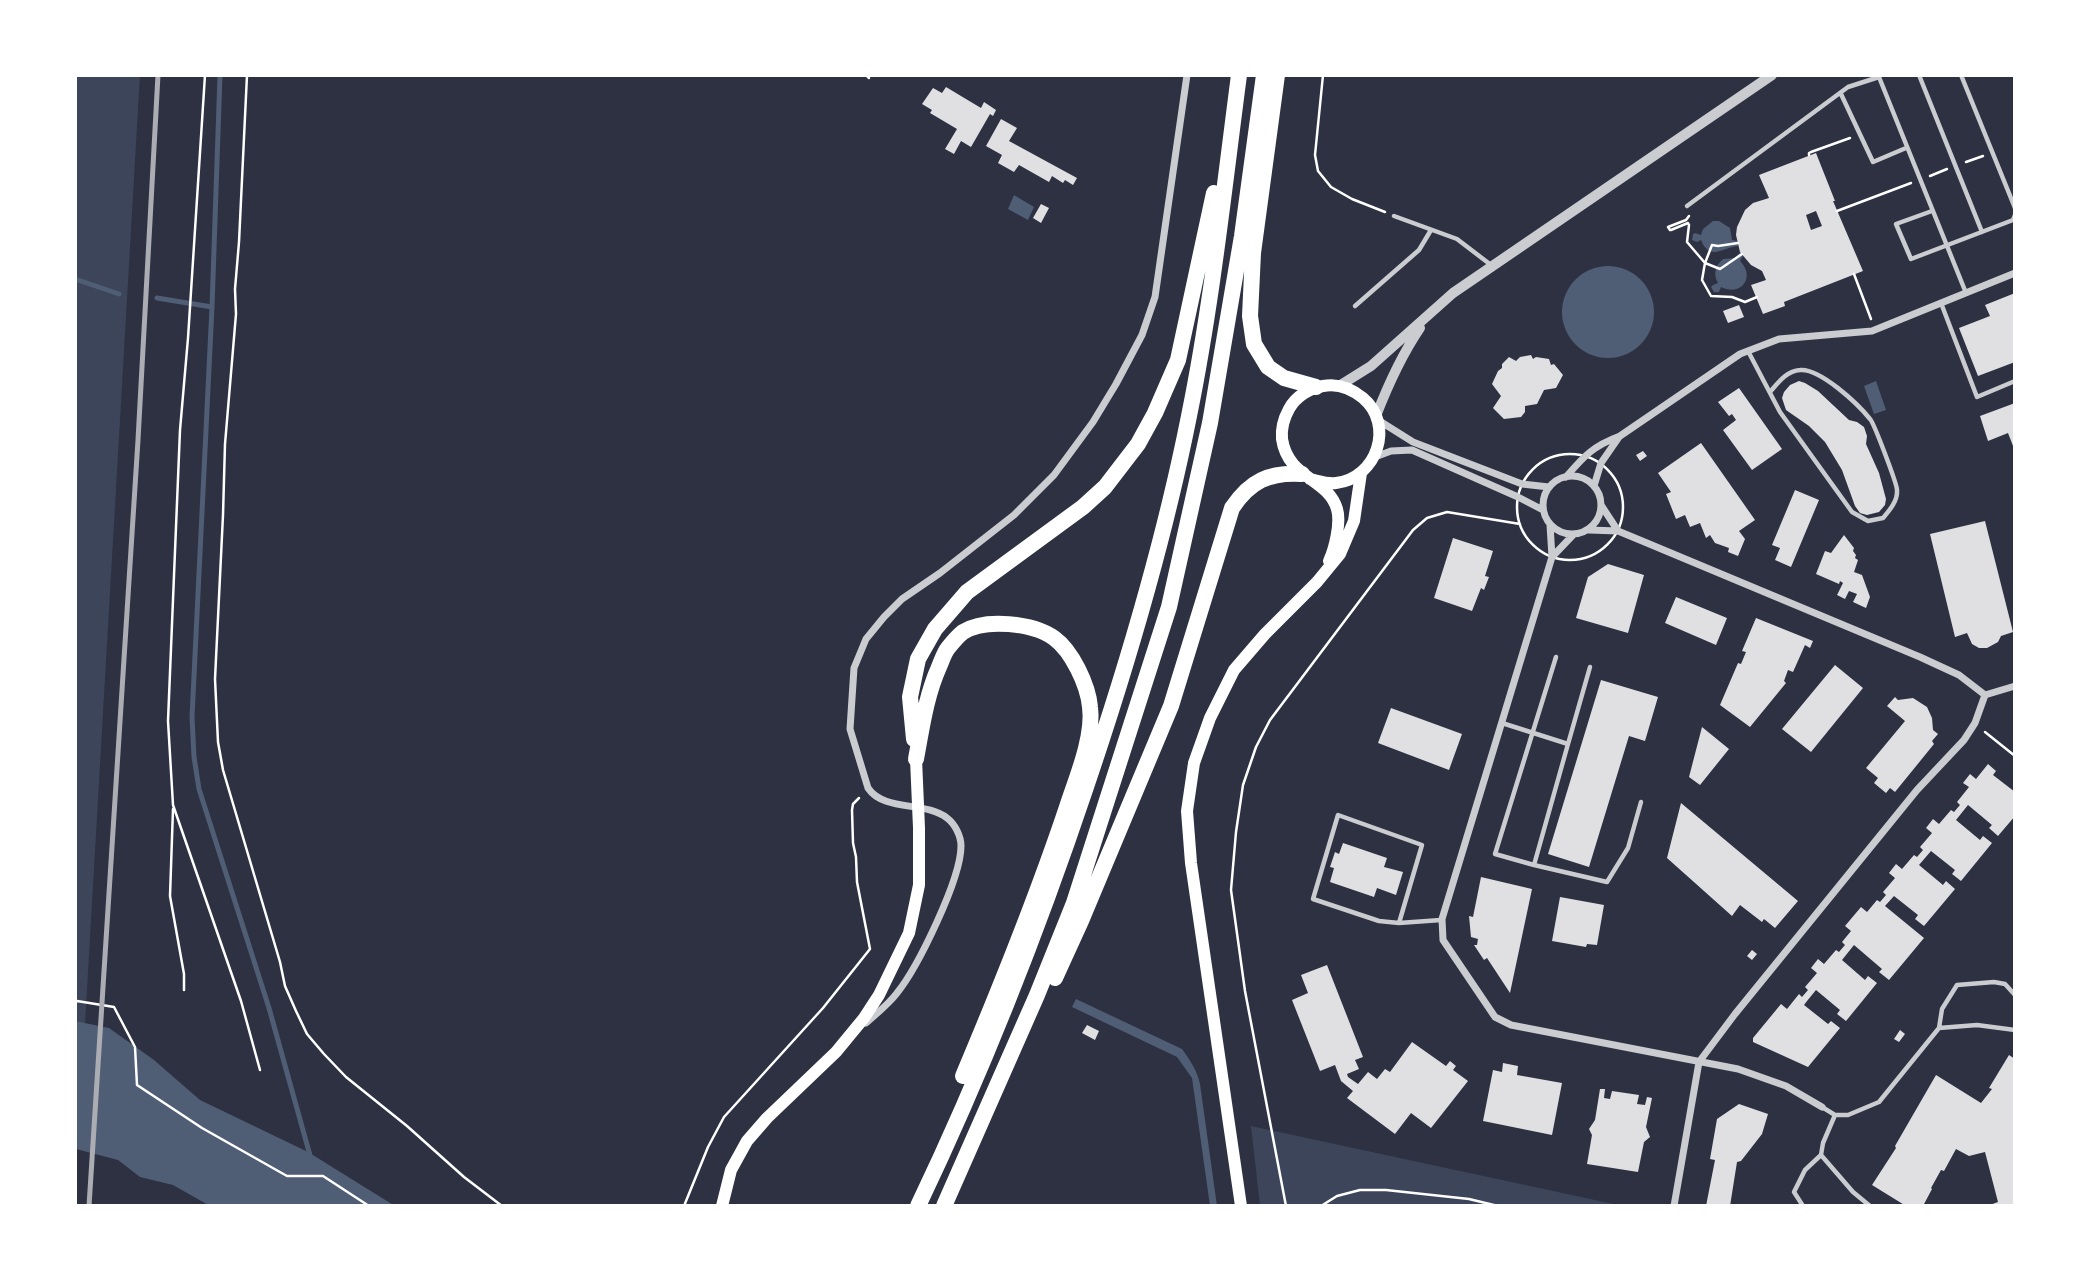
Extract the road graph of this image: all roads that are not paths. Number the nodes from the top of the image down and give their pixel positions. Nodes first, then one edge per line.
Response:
1 (1187, 75) edge
2 (1238, 75) edge
3 (1264, 75) edge
4 (1277, 75) edge
5 (1772, 75) edge
6 (1919, 75) edge
7 (1961, 75) edge
8 (1881, 76) edge
9 (1841, 94) junction
10 (1906, 148) junction
11 (1687, 206) dead end
12 (2015, 208) edge
13 (1932, 211) junction
14 (2015, 215) edge
15 (1394, 216) road end
16 (1431, 230) junction
17 (1982, 232) junction
18 (1946, 246) junction
19 (1491, 266) junction
20 (2015, 273) edge
21 (1966, 294) junction
22 (1941, 303) junction
23 (1354, 306) dead end
24 (1432, 311) junction
25 (1748, 351) junction
26 (2015, 381) edge
27 (1339, 386) junction
28 (1316, 387) junction
29 (1770, 392) junction
30 (1377, 418) junction
31 (1620, 436) junction
32 (1374, 457) junction
33 (1361, 473) junction
34 (1306, 476) junction
35 (1566, 477) junction
36 (1594, 486) junction
37 (1549, 487) junction
38 (1601, 504) junction
39 (1543, 510) junction
40 (1550, 525) junction
41 (1589, 530) junction
42 (1618, 531) junction
43 (1573, 535) junction
44 (1552, 557) junction
45 (1317, 582) junction
46 (1556, 657) dead end
47 (1590, 667) dead end
48 (2015, 686) edge
49 (1985, 695) junction
50 (1502, 723) junction
51 (1533, 733) junction
52 (1568, 744) junction
53 (916, 759) junction
54 (1641, 802) dead end
55 (917, 807) junction
56 (1534, 865) junction
57 (1442, 919) junction
58 (1399, 923) junction
59 (2015, 995) edge
60 (1939, 1028) junction
61 (2015, 1030) edge
62 (836, 1052) junction
63 (1699, 1062) junction
64 (1822, 1107) joint
65 (1835, 1115) junction
66 (1821, 1155) junction
67 (965, 1159) junction
68 (722, 1206) edge
69 (908, 1206) edge
70 (918, 1206) edge
71 (944, 1206) edge
72 (1241, 1206) edge
73 (1674, 1206) edge
74 (1803, 1206) edge
75 (1870, 1206) edge

1 - 55 street
2 - 53 highway
2 - 70 highway
3 - 67 highway
4 - 28 highway
5 - 19 street
6 - 17 lane
7 - 12 lane
8 - 9 lane
8 - 10 lane
9 - 10 lane
9 - 11 lane
10 - 13 lane
13 - 18 lane
13 - 18 lane
14 - 17 lane
15 - 16 lane
16 - 19 lane
16 - 23 lane
17 - 18 lane
18 - 21 lane
19 - 24 street
20 - 21 street
21 - 22 street
22 - 25 street
22 - 26 lane
24 - 27 street
24 - 30 street
25 - 29 lane
25 - 31 street
27 - 28 main road
27 - 30 main road
28 - 34 main road
29 - 29 lane
30 - 32 main road
30 - 37 street
31 - 35 street
31 - 36 street
32 - 33 main road
32 - 39 street
33 - 34 main road
33 - 45 main road
34 - 45 main road
34 - 67 highway
35 - 36 street
35 - 37 street
36 - 38 street
37 - 39 street
38 - 41 street
38 - 42 street
39 - 40 street
40 - 43 street
40 - 44 street
41 - 42 street
41 - 43 street
42 - 49 street
43 - 44 street
44 - 50 street
45 - 72 main road
46 - 51 lane
47 - 52 lane
48 - 49 street
49 - 63 street
50 - 51 lane
50 - 57 street
51 - 52 lane
51 - 56 lane
52 - 56 lane
53 - 55 main road
53 - 69 highway
54 - 56 lane
55 - 62 main road
55 - 62 street
57 - 58 lane
57 - 63 street
58 - 58 lane
59 - 60 lane
60 - 61 lane
60 - 65 lane
62 - 68 main road
63 - 64 street
63 - 73 street
64 - 65 lane
65 - 66 lane
66 - 74 lane
66 - 75 lane
67 - 71 highway

